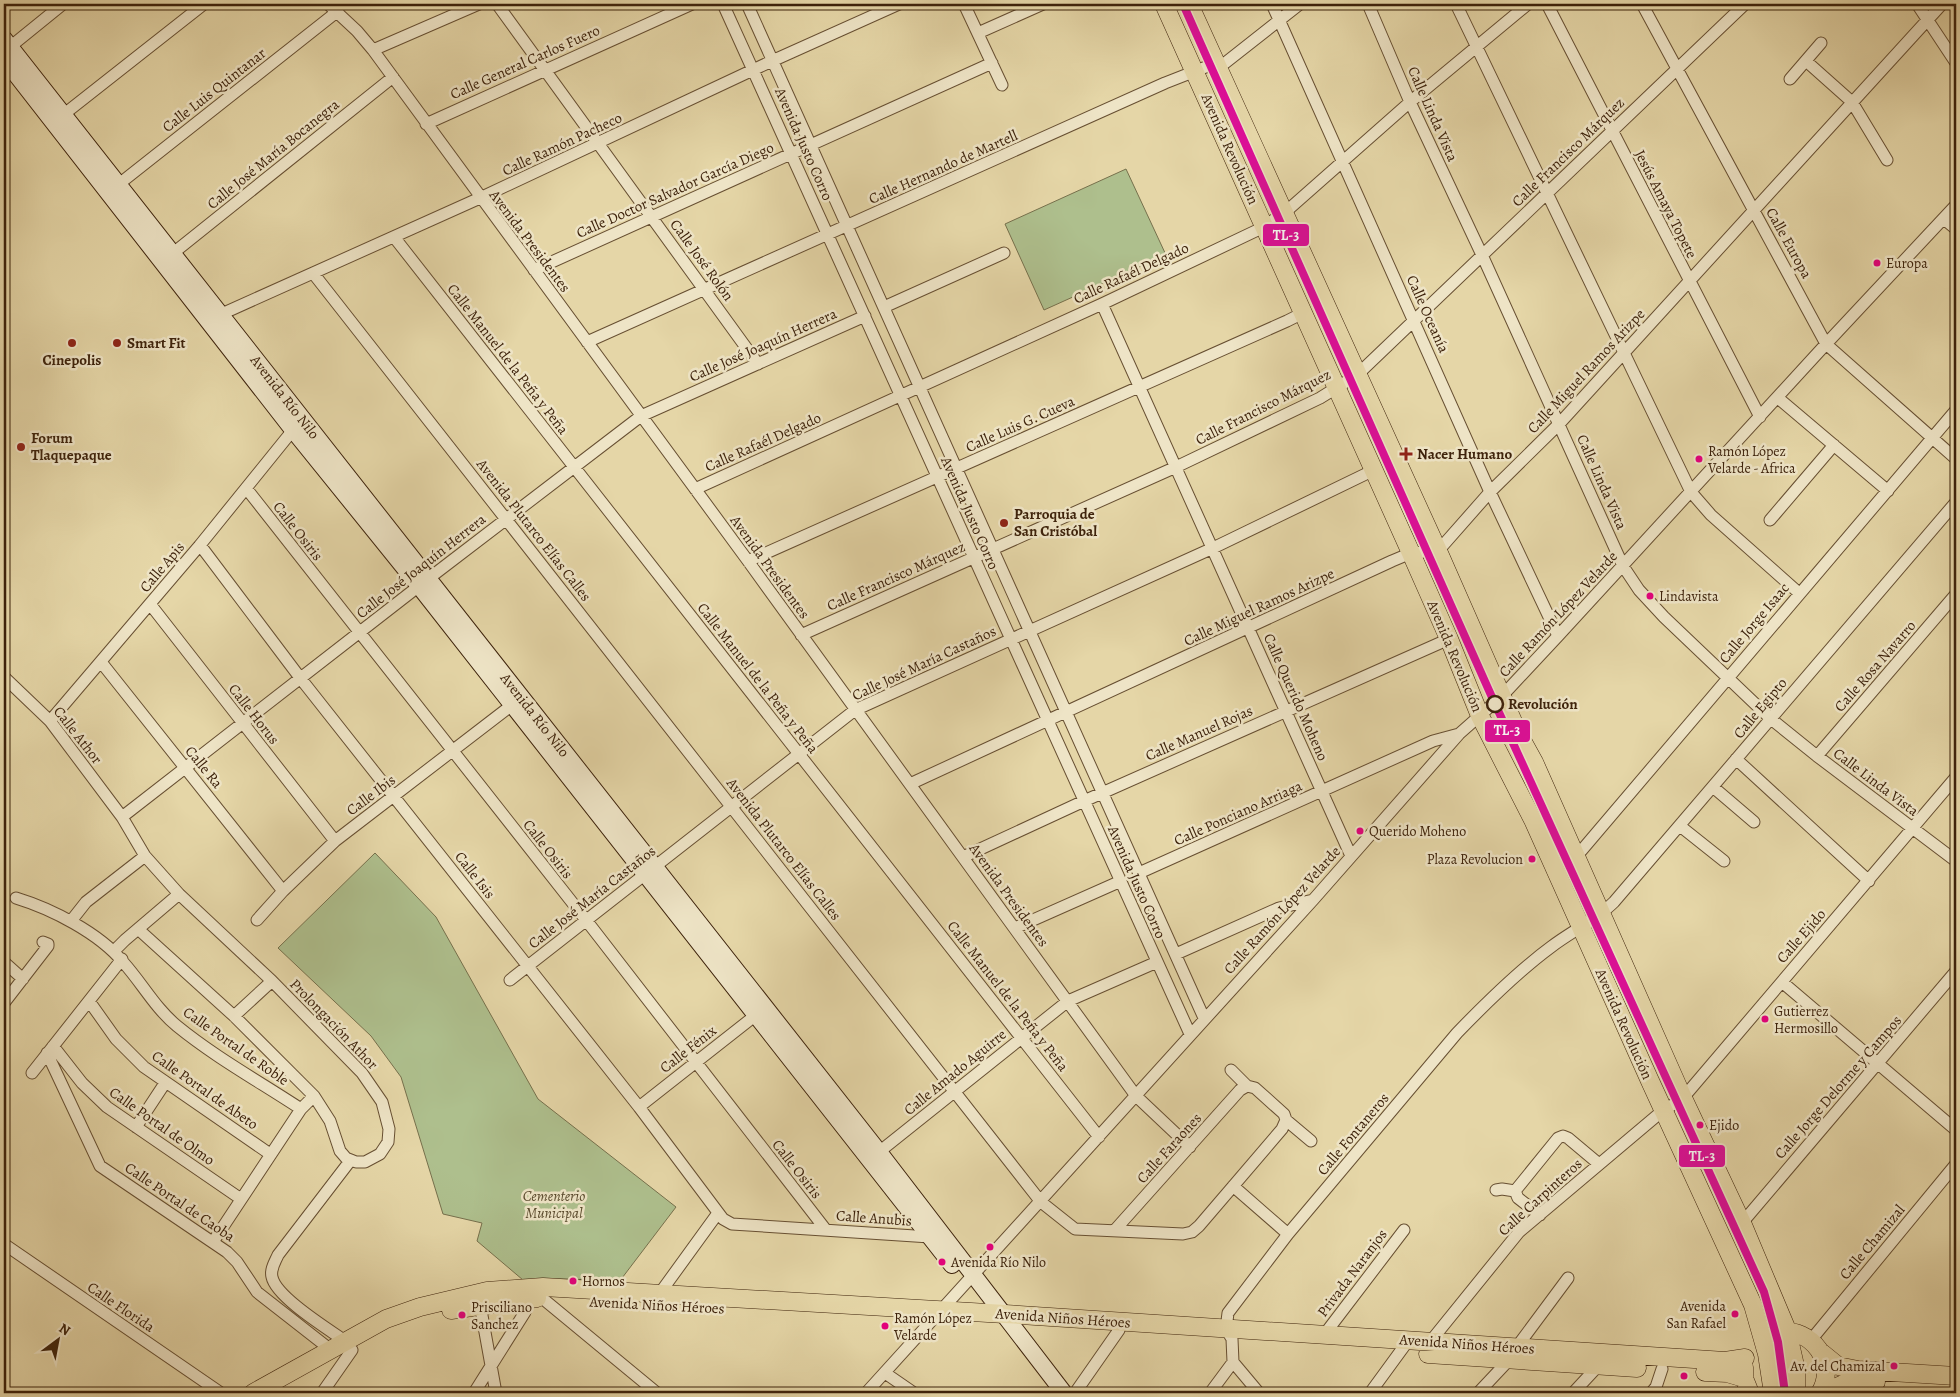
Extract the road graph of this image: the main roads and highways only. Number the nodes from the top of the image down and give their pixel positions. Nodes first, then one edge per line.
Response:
1 (1164, 4) edge
2 (1190, 4) edge
3 (6, 48) edge
4 (32, 84) junction
5 (114, 188) junction
6 (214, 318) junction
7 (423, 582) junction
8 (649, 870) junction
9 (970, 1279) junction
10 (535, 1293) junction
11 (937, 1316) junction
12 (1001, 1319) junction
13 (1787, 1330) junction
14 (1229, 1334) junction
15 (1762, 1337) junction
16 (1404, 1346) junction
17 (1816, 1346) junction
18 (343, 1347) junction
19 (1512, 1354) junction
20 (1745, 1358) junction
21 (1956, 1376) edge
22 (1747, 1386) edge
23 (1956, 1387) edge
24 (253, 1393) edge
25 (278, 1393) edge
26 (1052, 1393) edge
27 (1064, 1393) edge
28 (1773, 1393) edge
29 (1796, 1393) edge
30 (1822, 1393) edge

1 - 15 main road, Avenida Revolución
2 - 13 main road, Avenida Revolución
3 - 4 main road, Avenida Río Nilo
4 - 5 main road, Avenida Río Nilo
4 - 5 main road, Avenida Río Nilo
5 - 6 main road, Avenida Río Nilo
5 - 6 main road, Avenida Río Nilo
6 - 7 main road, Avenida Río Nilo
6 - 7 main road, Avenida Río Nilo
7 - 8 main road, Avenida Río Nilo
7 - 8 main road, Avenida Río Nilo
8 - 9 main road, Avenida Río Nilo
8 - 9 main road, Avenida Río Nilo
9 - 12 main road, Avenida Río Nilo
10 - 11 main road, Avenida Niños Héroes
10 - 11 main road, Avenida Niños Héroes
10 - 18 main road, Avenida Niños Héroes
11 - 12 main road, Avenida Niños Héroes
12 - 14 main road, Avenida Niños Héroes
12 - 26 main road, Avenida Río Nilo
12 - 27 main road, Avenida Río Nilo
13 - 15 main road
13 - 17 main road
13 - 29 main road, Avenida Revolución
14 - 16 main road, Avenida Niños Héroes
14 - 16 main road, Avenida Niños Héroes
15 - 20 main road
15 - 28 main road, Avenida Revolución
16 - 19 main road, Avenida Niños Héroes
16 - 19 main road, Avenida Niños Héroes
17 - 21 main road
17 - 30 main road
18 - 24 main road, Avenida Niños Héroes
18 - 25 main road, Avenida Niños Héroes
19 - 20 main road, Avenida Niños Héroes
19 - 22 main road, Avenida Niños Héroes
20 - 22 main road
23 - 30 main road

